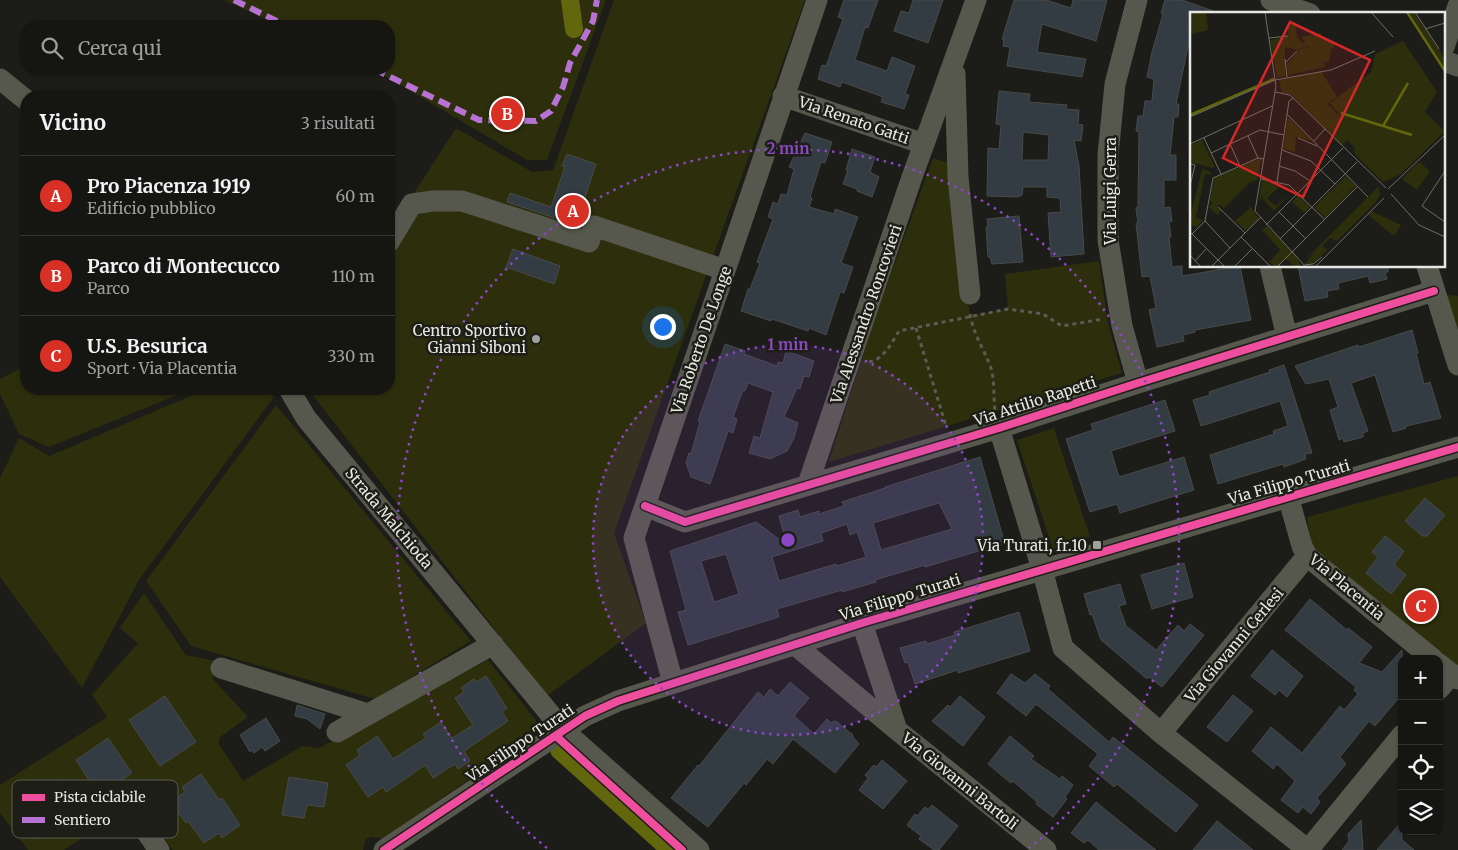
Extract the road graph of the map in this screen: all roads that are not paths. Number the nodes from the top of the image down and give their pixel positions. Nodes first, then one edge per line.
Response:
1 (816, 0) edge
2 (976, 0) edge
3 (1137, 0) edge
4 (1271, 0) edge
5 (1458, 6) edge
6 (1298, 12) edge
7 (1446, 41) edge
8 (955, 61) junction
9 (1446, 62) edge
10 (1458, 66) edge
11 (0, 79) edge
12 (20, 95) edge
13 (783, 96) junction
14 (924, 144) junction
15 (395, 232) edge
16 (1270, 268) edge
17 (1428, 268) edge
18 (725, 270) junction
19 (1434, 291) junction
20 (970, 294) road end
21 (1287, 337) junction
22 (1458, 365) edge
23 (1138, 382) junction
24 (296, 395) edge
25 (999, 428) junction
26 (1458, 446) edge
27 (808, 484) junction
28 (1288, 496) junction
29 (645, 506) junction
30 (1308, 556) junction
31 (1042, 569) junction
32 (862, 623) junction
33 (493, 644) junction
34 (794, 644) junction
35 (1428, 655) edge
36 (221, 668) dead end
37 (673, 683) junction
38 (368, 714) junction
39 (897, 730) junction
40 (564, 731) junction
41 (337, 732) dead end
42 (1161, 734) junction
43 (1398, 740) edge
44 (151, 838) edge
45 (159, 850) edge
46 (384, 850) edge
47 (699, 850) edge
48 (1046, 850) edge
49 (1308, 850) edge

1 - 13 street, Via Roberto De Longe
2 - 8 street, Via Alessandro Roncovieri
3 - 23 street, Via Luigi Gerra
4 - 6 street
5 - 7 street
8 - 14 street, Via Alessandro Roncovieri
8 - 20 street
9 - 10 street
11 - 12 street
13 - 14 street, Via Renato Gatti
13 - 18 street, Via Roberto De Longe
14 - 27 street, Via Alessandro Roncovieri
15 - 18 street
16 - 21 street
17 - 19 street
18 - 29 street, Via Roberto De Longe
19 - 21 street, Via Attilio Rapetti
19 - 22 street
21 - 23 street, Via Attilio Rapetti
23 - 25 street, Via Attilio Rapetti
24 - 33 street, Strada Malchioda
25 - 27 street, Via Attilio Rapetti
25 - 31 street
26 - 28 street, Via Filippo Turati
27 - 29 street, Via Attilio Rapetti
28 - 30 street, Via Placentia
28 - 31 street, Via Filippo Turati
29 - 37 street, Via Roberto De Longe
30 - 35 street, Via Placentia
30 - 42 street, Via Giovanni Cerlesi
31 - 32 street, Via Filippo Turati
31 - 42 street
32 - 34 street, Via Filippo Turati
32 - 39 street, Via Giovanni Bartoli
33 - 38 street
33 - 40 street, Strada Malchioda
34 - 37 street, Via Filippo Turati
34 - 39 street, Via Giovanni Bartoli
36 - 38 street
37 - 40 street, Via Filippo Turati
38 - 41 street
39 - 48 street, Via Giovanni Bartoli
40 - 46 street, Via Filippo Turati
40 - 47 street, Strada Malchioda
42 - 49 street
43 - 49 street
44 - 45 street

